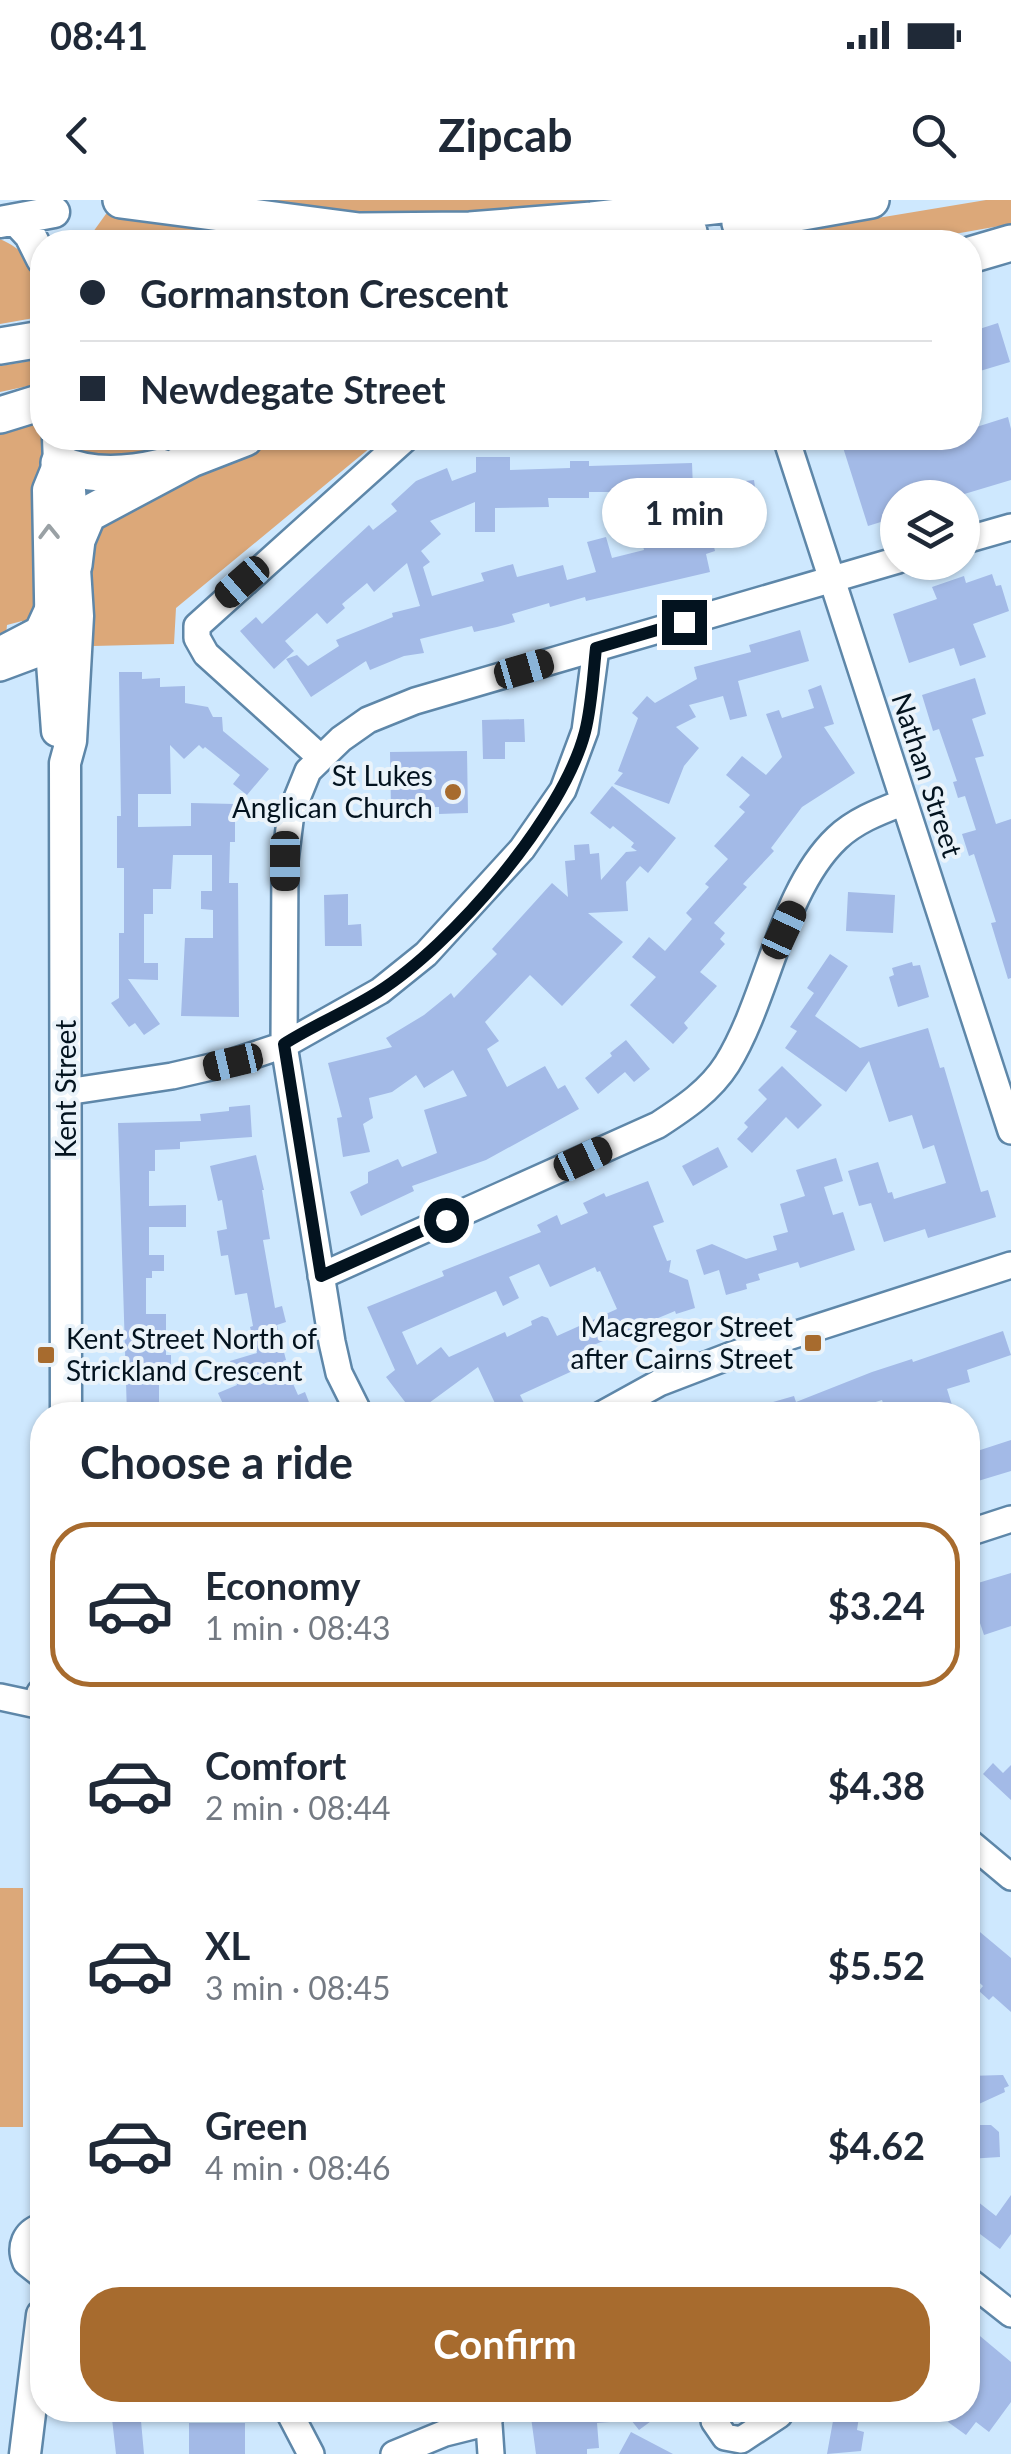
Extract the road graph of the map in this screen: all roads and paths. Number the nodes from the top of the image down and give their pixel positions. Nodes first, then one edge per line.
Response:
1 (121, 200) edge
2 (766, 200) edge
3 (871, 200) edge
4 (54, 204) edge
5 (6, 211) edge
6 (56, 230) edge
7 (350, 230) edge
8 (470, 230) edge
9 (696, 230) edge
10 (30, 236) edge
11 (1011, 241) edge
12 (982, 246) edge
13 (982, 252) edge
14 (30, 341) edge
15 (0, 346) edge
16 (30, 405) edge
17 (0, 412) edge
18 (58, 450) edge
19 (214, 450) edge
20 (392, 450) edge
21 (790, 450) edge
22 (191, 459) junction
23 (1011, 527) edge
24 (980, 536) edge
25 (880, 565) edge
26 (832, 579) junction
27 (67, 589) junction
28 (596, 648) junction
29 (51, 649) junction
30 (0, 650) edge
31 (0, 668) edge
32 (321, 758) junction
33 (66, 763) junction
34 (904, 802) junction
35 (284, 1044) junction
36 (66, 1092) junction
37 (1011, 1131) edge
38 (1011, 1265) edge
39 (321, 1276) junction
40 (66, 1402) edge
41 (354, 1402) edge
42 (625, 1402) edge
43 (1011, 1520) edge
44 (980, 1529) edge
45 (30, 1687) edge
46 (0, 1695) edge
47 (30, 1701) edge
48 (980, 1849) edge
49 (1010, 1873) edge
50 (30, 2237) edge
51 (30, 2263) edge
52 (980, 2289) edge
53 (1011, 2314) edge
54 (30, 2413) edge
55 (294, 2422) edge
56 (473, 2422) edge
57 (488, 2422) edge
58 (715, 2422) edge
59 (768, 2422) edge
60 (25, 2454) edge
61 (311, 2454) edge
62 (394, 2454) edge
63 (491, 2454) edge

1 - 7 highway
2 - 8 highway
3 - 9 highway
4 - 5 main road
4 - 6 main road
5 - 10 main road
11 - 12 highway
11 - 13 highway
14 - 15 highway
16 - 17 highway
18 - 22 highway
18 - 27 main road, Kent Street
27 -> 18 main road, Kent Street
19 - 22 highway
20 - 32 street
21 - 26 street, Nathan Street
22 - 27 highway
23 - 24 street
25 - 26 street
26 - 28 street
26 - 34 street, Nathan Street
27 - 29 main road
27 - 30 street
27 - 33 main road, Kent Street
28 - 32 street
28 - 35 street
29 - 31 street
29 - 33 main road, Kent Street
32 - 35 street
33 - 36 main road, Kent Street
34 - 37 street, Nathan Street
34 - 39 street
35 - 36 street
35 - 39 street
36 - 40 main road, Kent Street
38 - 42 street
39 - 41 street
43 - 44 street
45 - 46 street
46 - 47 street
48 - 49 street
50 - 51 main road
52 - 53 street
54 - 60 main road
55 - 61 street
56 - 62 street
57 - 63 street
58 - 59 street

